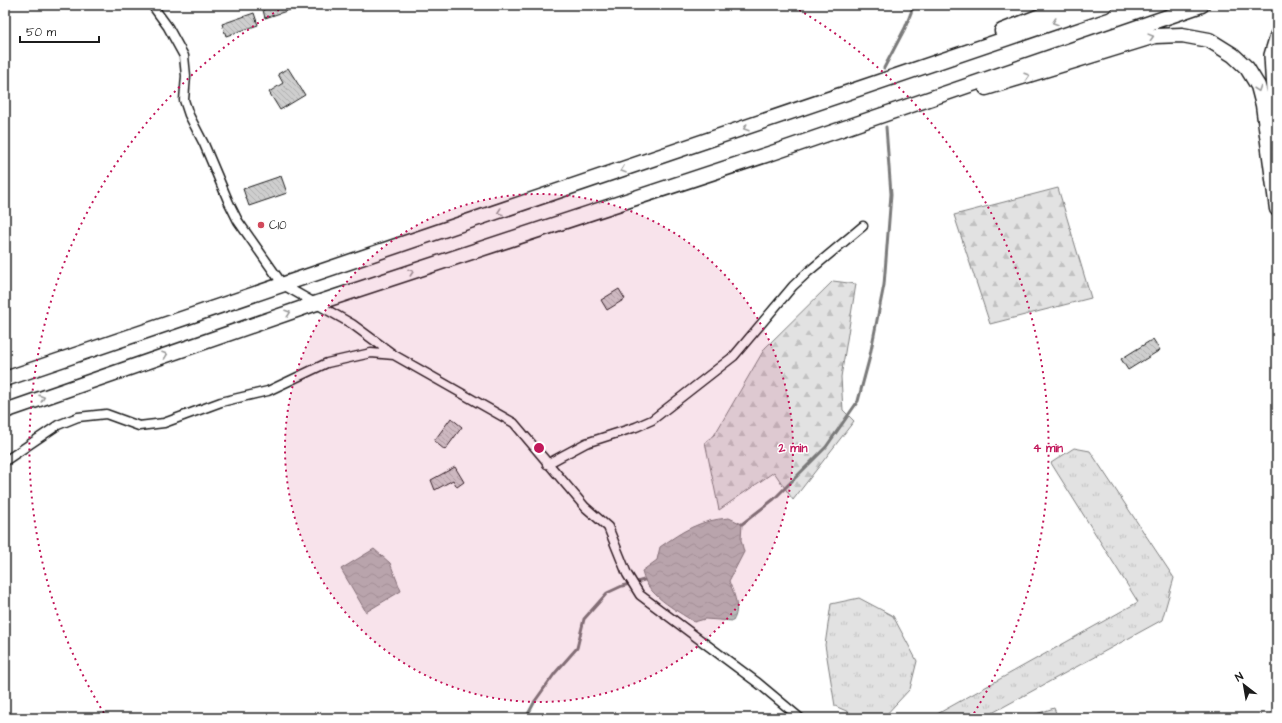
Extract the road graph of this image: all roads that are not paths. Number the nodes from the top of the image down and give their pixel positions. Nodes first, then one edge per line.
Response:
1 (152, 5) edge
2 (1068, 5) edge
3 (1105, 5) edge
4 (1202, 5) edge
5 (1277, 35) edge
6 (769, 121) junction
7 (775, 152) junction
8 (1277, 166) edge
9 (1277, 209) edge
10 (863, 226) dead end
11 (283, 286) junction
12 (314, 304) junction
13 (394, 355) junction
14 (5, 379) edge
15 (5, 411) edge
16 (5, 461) edge
17 (547, 464) junction
18 (800, 718) edge

1 - 11 street
2 - 6 highway
3 -> 6 highway
4 - 7 highway
5 - 8 main road
6 -> 11 highway
7 -> 9 highway
12 -> 7 highway
10 - 17 street
11 - 12 street
11 - 14 highway
12 - 13 street
15 -> 12 highway
13 - 16 street
13 - 17 street
17 - 18 street

